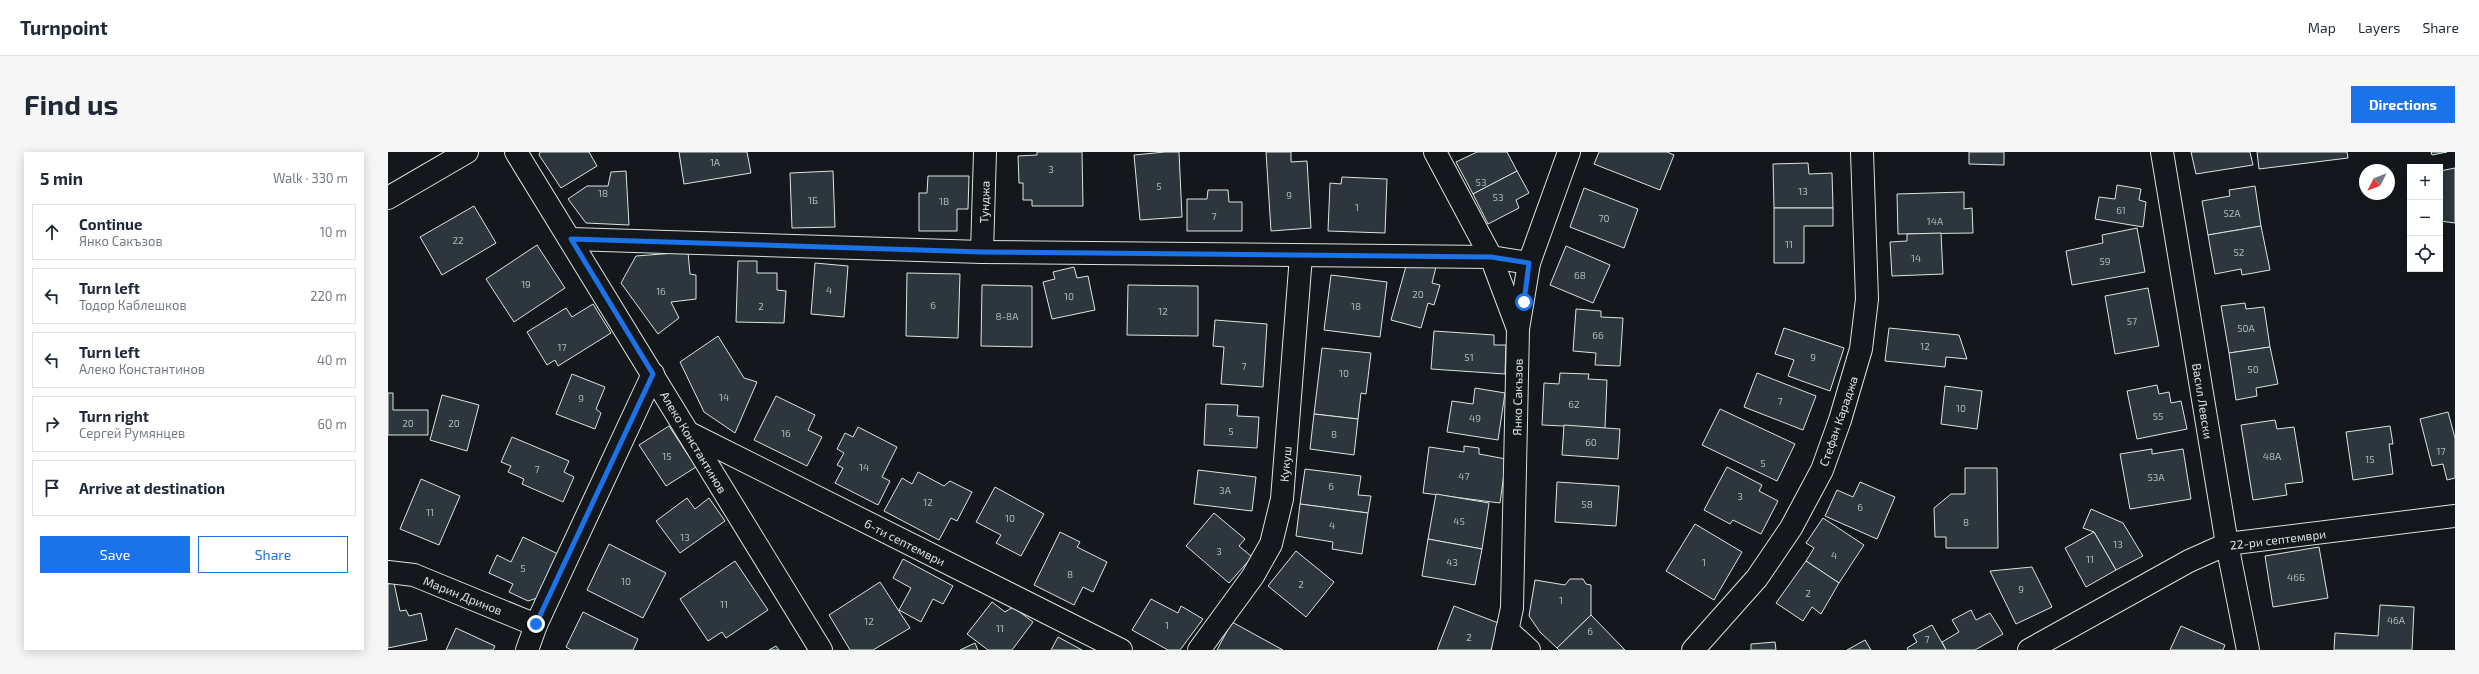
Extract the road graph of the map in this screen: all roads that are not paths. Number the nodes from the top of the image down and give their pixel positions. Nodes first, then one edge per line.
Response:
1 (468, 152) edge
2 (516, 152) edge
3 (985, 152) edge
4 (1434, 152) edge
5 (1569, 152) edge
6 (1862, 152) edge
7 (2162, 152) edge
8 (388, 198) edge
9 (571, 239) junction
10 (982, 252) junction
11 (1301, 256) junction
12 (1491, 257) junction
13 (1529, 263) junction
14 (1518, 329) junction
15 (653, 374) junction
16 (688, 433) junction
17 (2455, 516) edge
18 (2227, 544) junction
19 (388, 572) edge
20 (536, 624) junction
21 (1505, 640) edge
22 (527, 650) edge
23 (821, 650) edge
24 (1122, 650) edge
25 (1199, 650) edge
26 (1529, 650) edge
27 (1693, 650) edge
28 (2029, 650) edge
29 (2248, 650) edge

1 - 8 street
2 - 9 street, Алеко Константинов
3 - 10 street, Тунджа
4 - 12 street
5 - 13 street, Янко Сакъзов
6 - 27 street, Стефан Караджа
7 - 18 street, Васил Левски
9 - 10 street
9 - 15 street, Алеко Константинов
10 - 11 street
11 - 12 street
11 - 25 street, Кукуш
12 - 13 street
12 - 14 street
13 - 14 street, Янко Сакъзов
14 - 21 street, Янко Сакъзов
15 - 16 street, Алеко Константинов
15 - 20 street
16 - 23 street, Алеко Константинов
16 - 24 street, 6-ти септември
17 - 18 street, 22-ри септември
18 - 28 street, 22-ри септември
18 - 29 street, Васил Левски
19 - 20 street, Марин Дринов
20 - 22 street
21 - 26 street

